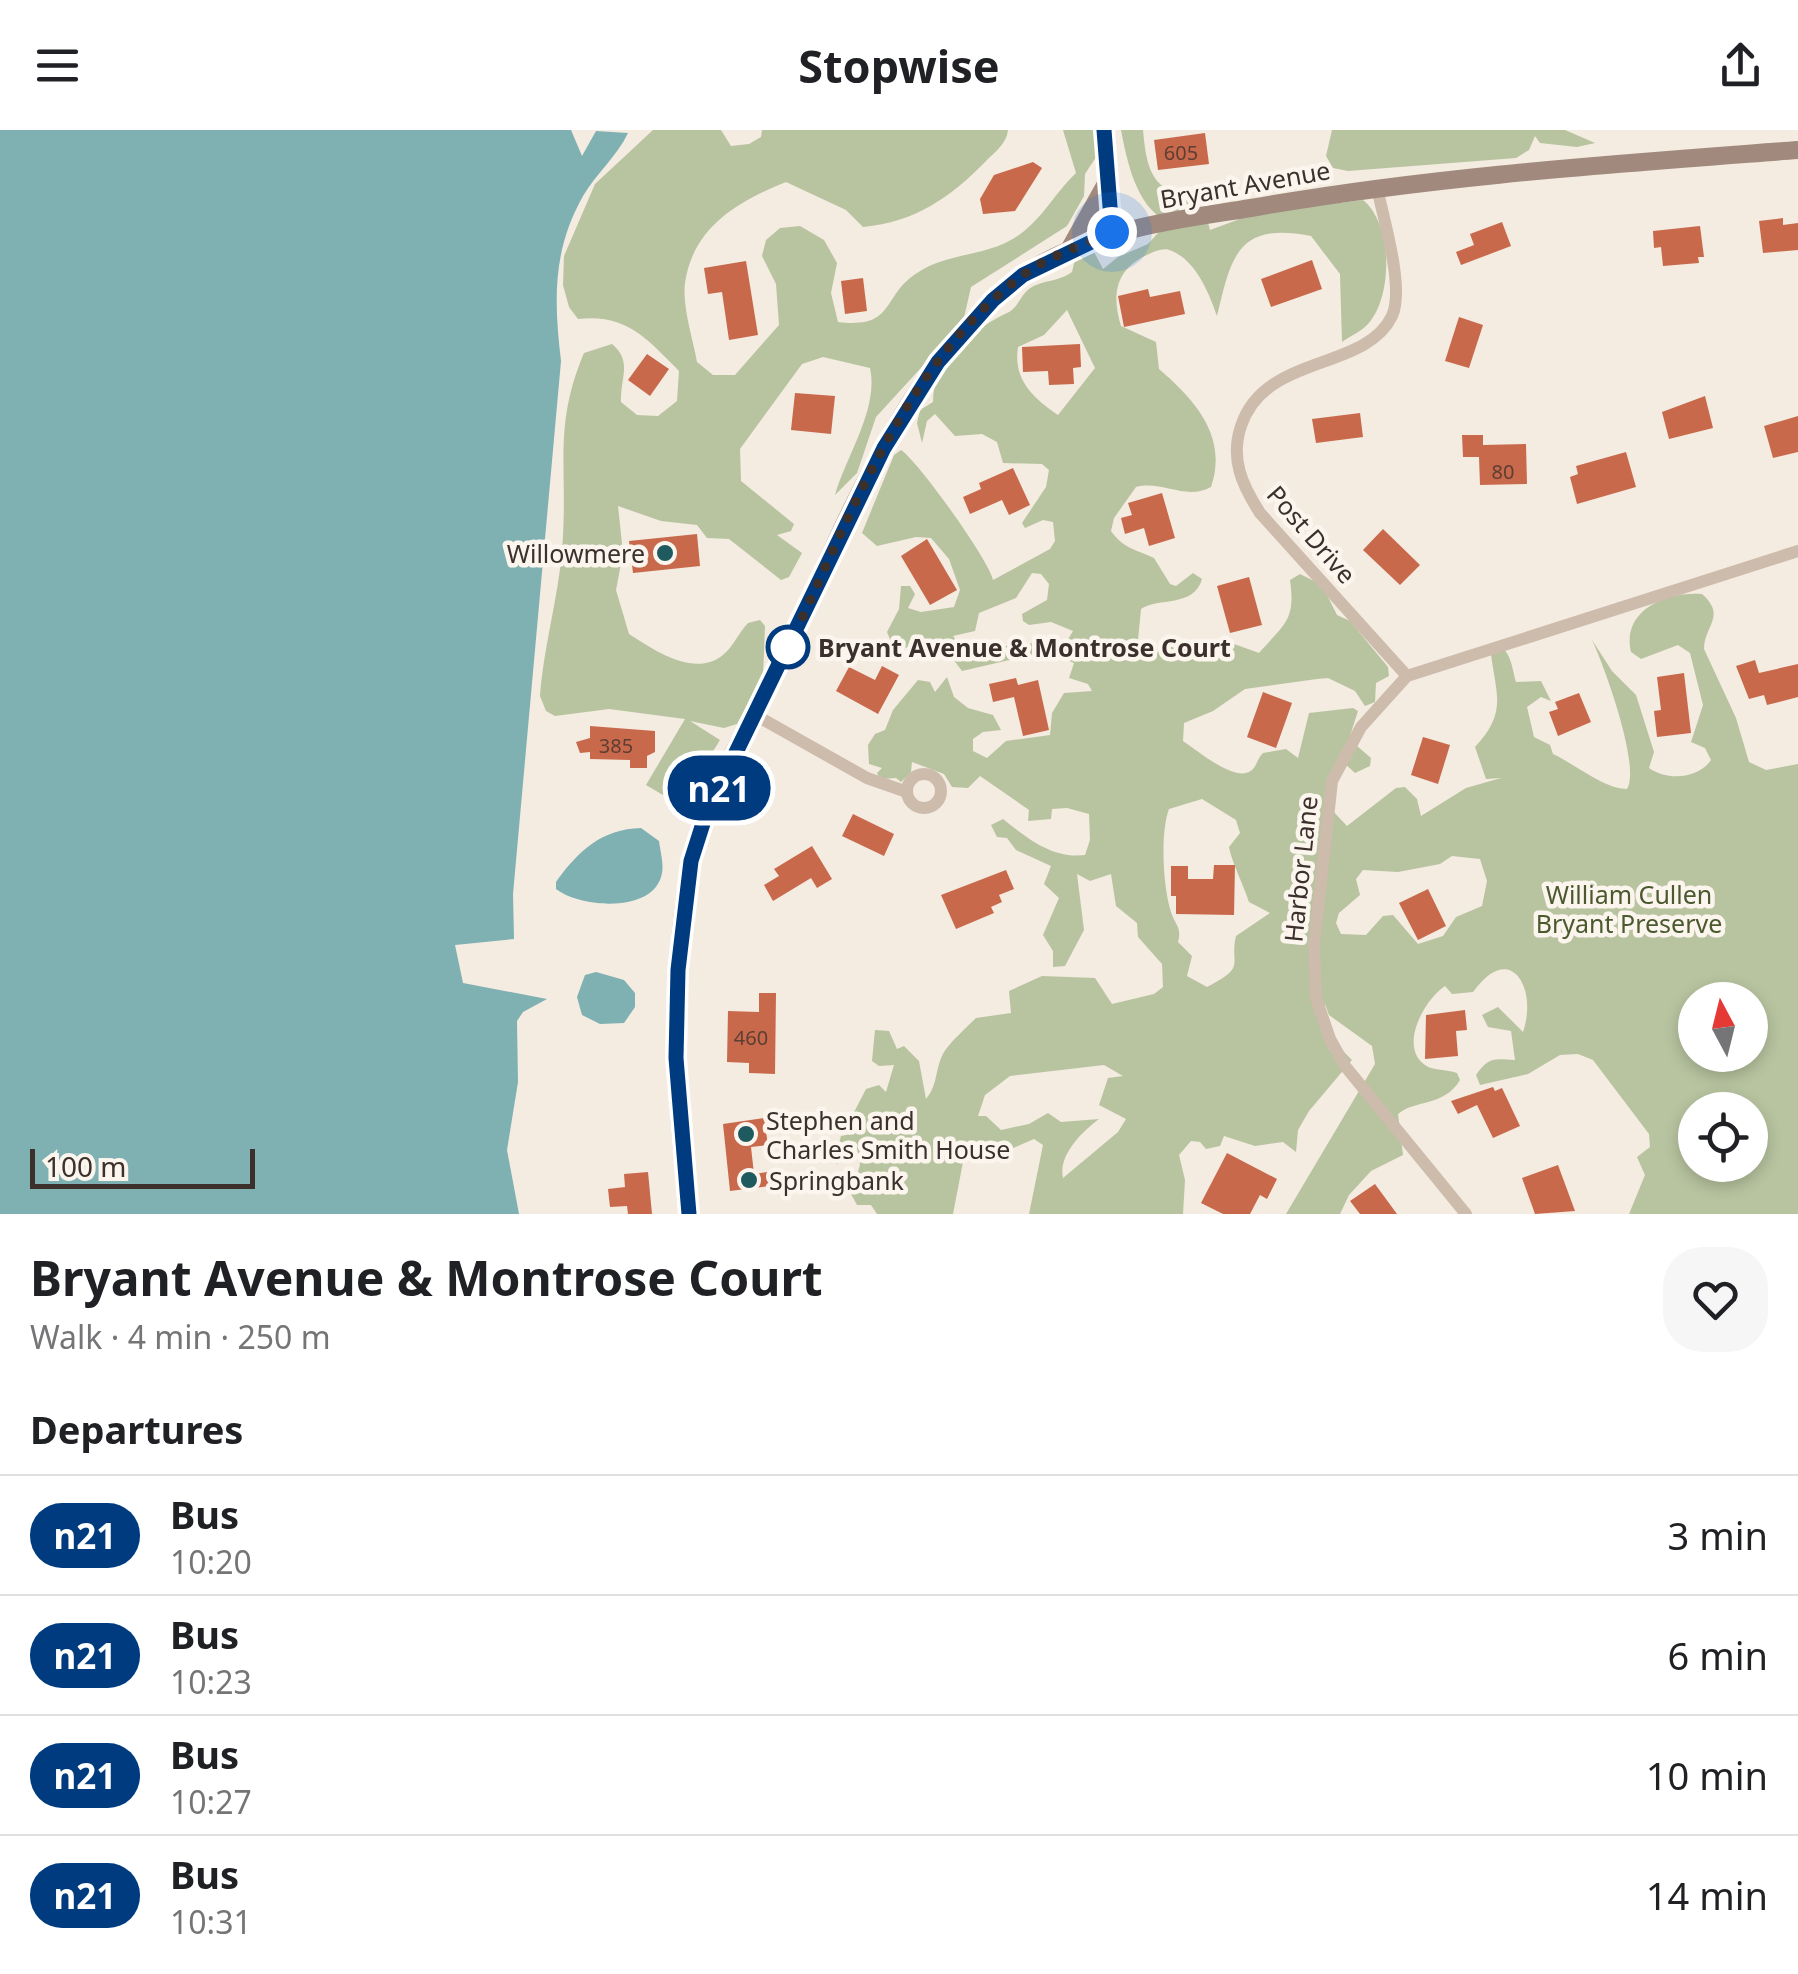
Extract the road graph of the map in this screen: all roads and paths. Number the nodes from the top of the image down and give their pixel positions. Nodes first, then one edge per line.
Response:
1 (1104, 130) edge
2 (1798, 150) edge
3 (1108, 174) junction
4 (1377, 187) junction
5 (1112, 232) junction
6 (1069, 250) junction
7 (1798, 551) edge
8 (1407, 676) junction
9 (755, 715) junction
10 (907, 792) dead end
11 (688, 1214) edge
12 (1466, 1214) edge

1 - 3 main road
2 - 4 main road, Bryant Avenue
3 - 5 main road
3 - 6 main road
4 - 5 main road, Bryant Avenue
4 - 8 street, Post Drive
5 - 6 main road, Bryant Avenue
6 - 9 main road, Bryant Avenue
7 - 8 street
8 - 12 street, Harbor Lane
9 - 10 street
9 - 11 main road, Bryant Avenue

